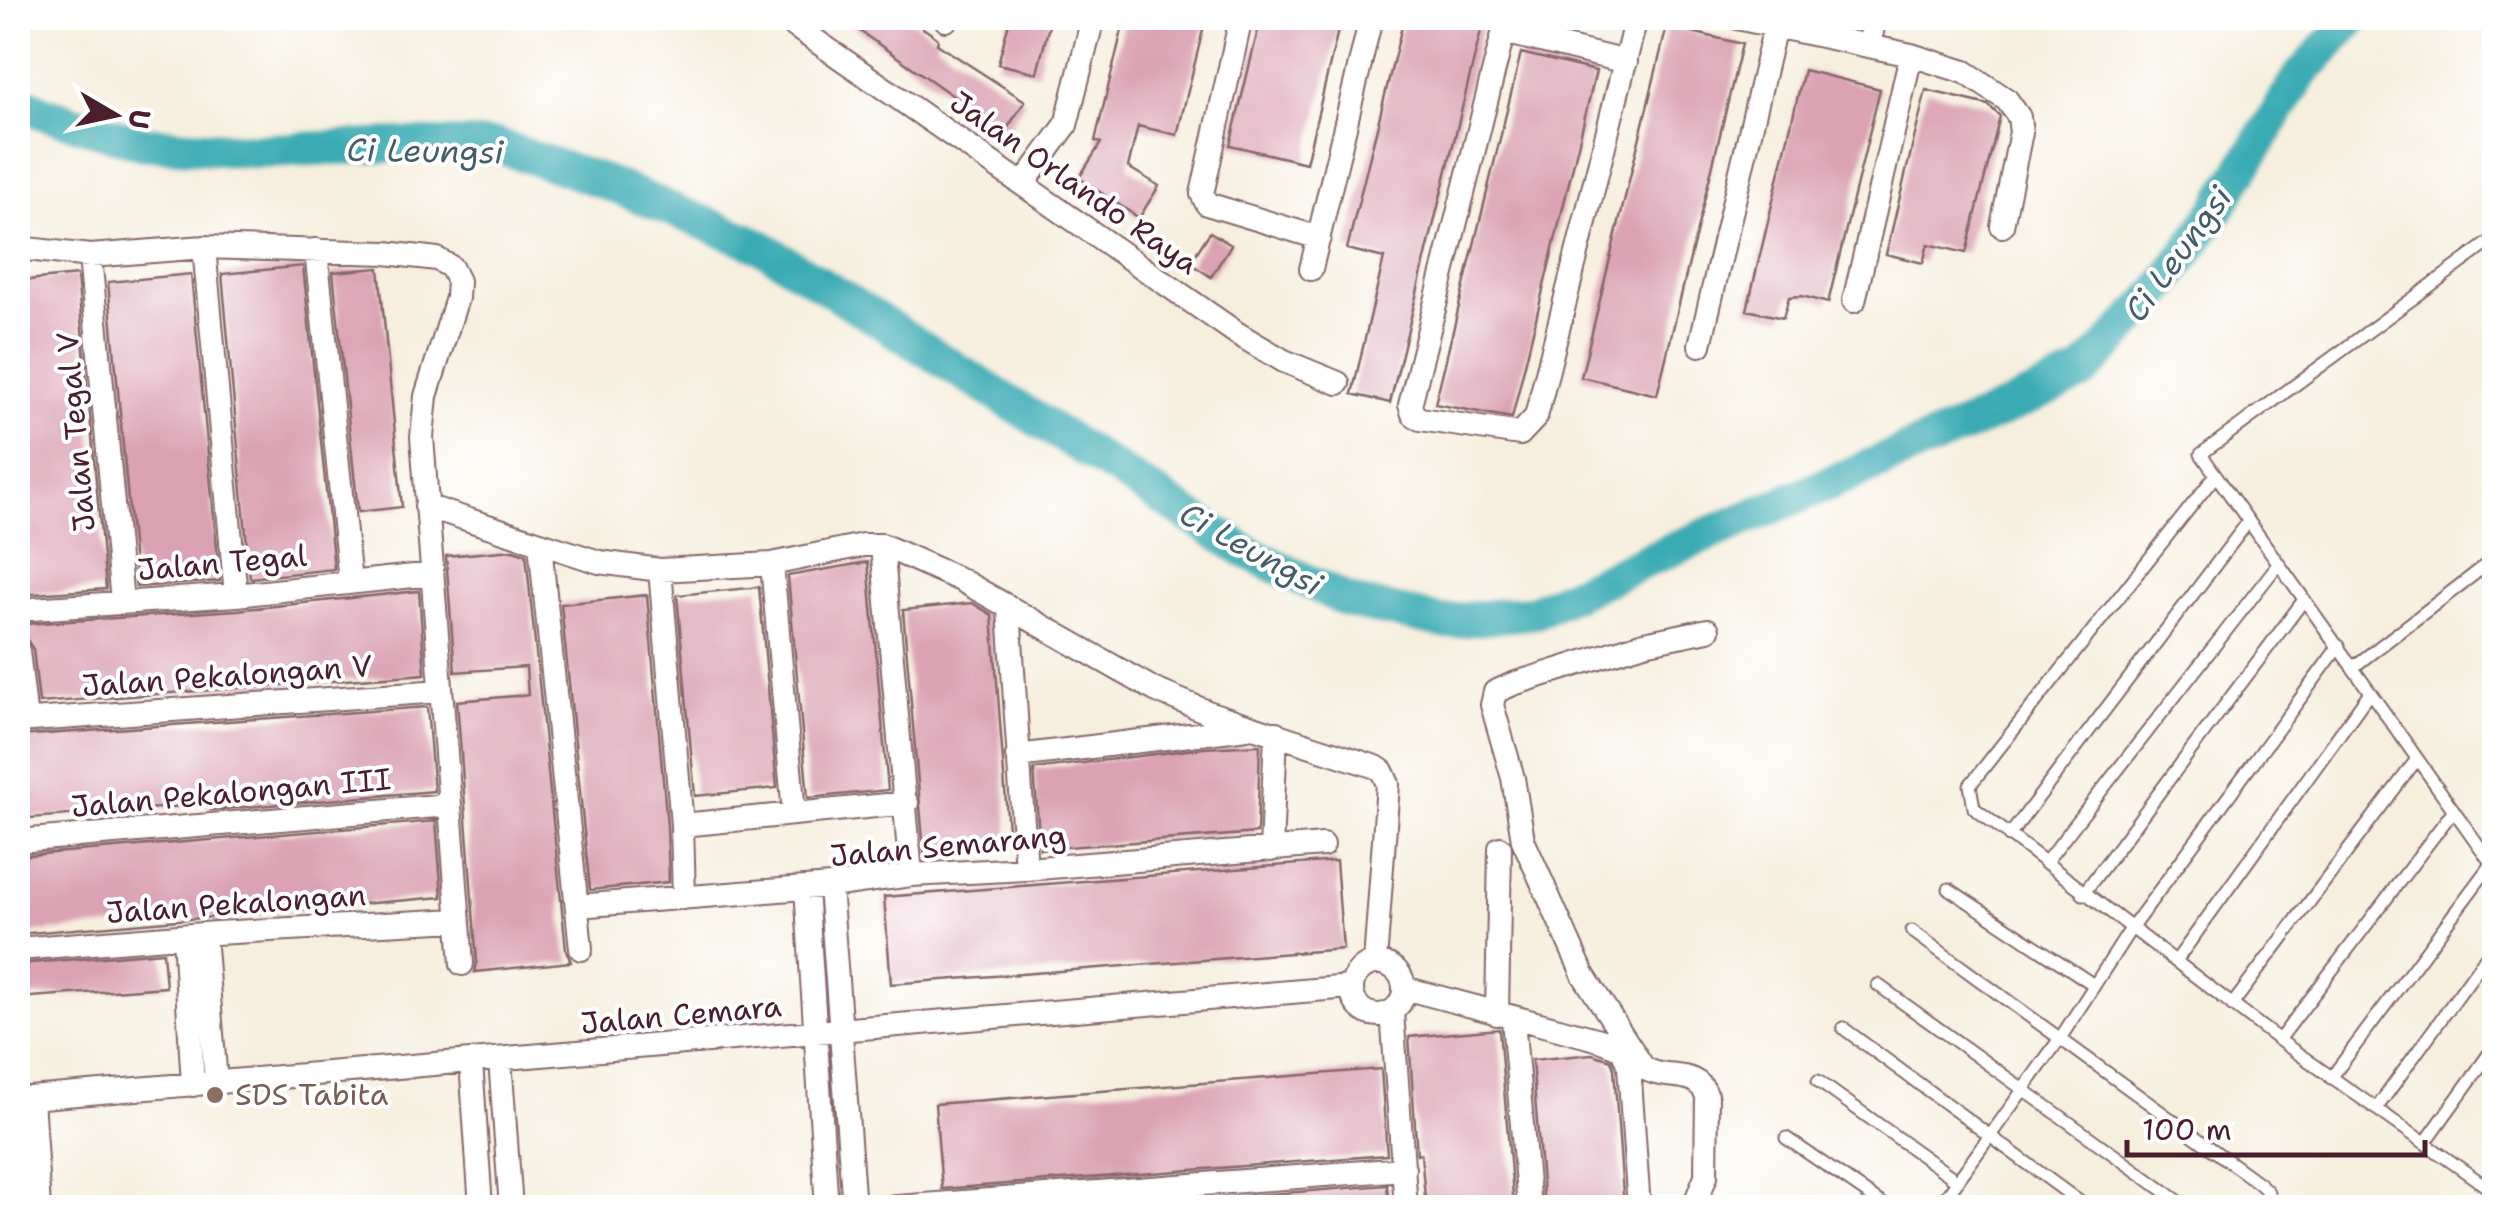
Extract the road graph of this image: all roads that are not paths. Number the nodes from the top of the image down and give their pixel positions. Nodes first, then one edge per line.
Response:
1 (784, 18) edge
2 (1093, 18) edge
3 (1241, 18) edge
4 (1371, 18) edge
5 (1636, 18) edge
6 (1737, 18) edge
7 (1875, 18) edge
8 (1776, 21) edge
9 (1506, 25) edge
10 (1868, 46) junction
11 (1911, 54) junction
12 (1626, 62) junction
13 (1023, 184) junction
14 (2002, 226) dead end
15 (1319, 238) junction
16 (2494, 238) edge
17 (204, 247) junction
18 (18, 248) edge
19 (316, 250) junction
20 (90, 256) junction
21 (1312, 270) dead end
22 (1854, 301) dead end
23 (1700, 345) dead end
24 (1338, 383) dead end
25 (2214, 476) junction
26 (426, 506) junction
27 (2248, 522) junction
28 (540, 544) junction
29 (882, 545) junction
30 (2494, 559) edge
31 (2278, 563) junction
32 (772, 564) junction
33 (660, 570) junction
34 (432, 574) junction
35 (350, 582) junction
36 (236, 594) junction
37 (2304, 601) junction
38 (122, 602) junction
39 (18, 610) edge
40 (1010, 610) junction
41 (1708, 630) dead end
42 (2339, 646) junction
43 (18, 650) edge
44 (2352, 668) junction
45 (440, 691) junction
46 (2370, 692) junction
47 (22, 720) edge
48 (1266, 730) junction
49 (1017, 756) junction
50 (2417, 759) junction
51 (907, 803) junction
52 (449, 805) junction
53 (2453, 811) junction
54 (794, 814) junction
55 (682, 824) junction
56 (2009, 836) junction
57 (18, 840) edge
58 (1323, 846) dead end
59 (1500, 848) dead end
60 (1271, 850) junction
61 (2046, 863) junction
62 (2494, 863) edge
63 (1026, 869) junction
64 (912, 875) junction
65 (830, 886) junction
66 (806, 888) junction
67 (1949, 890) dead end
68 (2084, 894) junction
69 (684, 898) junction
70 (578, 906) junction
71 (458, 920) junction
72 (2130, 930) junction
73 (1912, 931) dead end
74 (194, 935) junction
75 (2494, 946) edge
76 (582, 948) dead end
77 (18, 949) edge
78 (2176, 961) junction
79 (1375, 963) junction
80 (462, 964) dead end
81 (2094, 985) junction
82 (1878, 986) dead end
83 (1350, 987) junction
84 (1404, 988) junction
85 (2232, 1004) junction
86 (1392, 1012) junction
87 (1505, 1016) junction
88 (1844, 1028) dead end
89 (841, 1032) junction
90 (816, 1033) junction
91 (2061, 1037) junction
92 (2279, 1040) junction
93 (2494, 1047) edge
94 (500, 1060) junction
95 (472, 1062) junction
96 (2330, 1078) junction
97 (1818, 1081) dead end
98 (205, 1084) junction
99 (2021, 1088) junction
100 (25, 1098) edge
101 (2376, 1108) junction
102 (1989, 1133) junction
103 (1786, 1138) dead end
104 (2425, 1144) junction
105 (1404, 1169) junction
106 (1956, 1180) junction
107 (2494, 1192) edge
108 (913, 1207) edge
109 (39, 1208) edge
110 (482, 1208) edge
111 (511, 1208) edge
112 (827, 1208) edge
113 (854, 1208) edge
114 (884, 1208) edge
115 (1406, 1208) edge
116 (1529, 1208) edge
117 (1639, 1208) edge
118 (1693, 1208) edge
119 (1888, 1208) edge
120 (1938, 1208) edge
121 (2088, 1208) edge
122 (2188, 1208) edge
123 (2266, 1208) edge

1 - 13 street, Jalan Orlando Raya
2 - 13 street
3 - 15 street
4 - 15 street
5 - 12 street
6 - 8 street
7 - 10 street
8 - 10 street
8 - 23 street
9 - 12 street
9 - 12 street
10 - 11 street
11 - 14 street
11 - 22 street
13 - 24 street, Jalan Orlando Raya
15 - 21 street
16 - 25 lane
17 - 19 street
17 - 20 street
17 - 36 street
18 - 20 street
19 - 26 street
19 - 35 street
20 - 38 street, Jalan Tegal V
25 - 27 lane
25 - 56 lane
26 - 28 street
26 - 34 street
27 - 31 lane
27 - 56 lane
28 - 33 street
28 - 70 street
29 - 32 street
29 - 40 street
29 - 51 street
30 - 44 lane
31 - 37 lane
31 - 61 lane
32 - 33 street
32 - 54 street
33 - 55 street
34 - 35 street, Jalan Tegal
34 - 45 street
35 - 36 street, Jalan Tegal
36 - 38 street, Jalan Tegal
37 - 42 lane
37 - 68 lane
38 - 39 street, Jalan Tegal
40 - 48 street
40 - 49 street
41 - 118 street
42 - 44 lane
42 - 72 lane
43 - 47 street
44 - 46 lane
45 - 47 street, Jalan Pekalongan V
45 - 52 street
46 - 50 lane
46 - 78 lane
48 - 49 street
48 - 60 street
48 - 79 street
49 - 63 street
50 - 53 lane
50 - 85 lane
51 - 54 street
51 - 64 street
52 - 57 street, Jalan Pekalongan III
52 - 71 street
53 - 62 lane
53 - 92 lane
54 - 55 street
55 - 69 street
56 - 61 lane
58 - 60 street, Jalan Semarang
59 - 87 street
60 - 63 street, Jalan Semarang
61 - 68 lane
62 - 96 lane
63 - 64 street, Jalan Semarang
64 - 65 street, Jalan Semarang
65 - 66 street, Jalan Semarang
65 - 89 street
66 - 69 street, Jalan Semarang
66 - 90 street
67 - 81 lane
68 - 72 lane
69 - 70 street, Jalan Semarang
70 - 76 street
71 - 74 street, Jalan Pekalongan
71 - 80 street
72 - 78 lane
72 - 81 lane
73 - 91 lane
74 - 77 street, Jalan Pekalongan
74 - 98 street
75 - 101 lane
78 - 85 lane
79 - 83 street
79 - 84 street
81 - 91 lane
82 - 99 lane
83 - 86 street
83 - 89 street, Jalan Cemara
84 - 86 street
84 - 87 street
85 - 92 lane
86 - 105 street
87 - 116 street
87 - 117 street
88 - 102 lane
89 - 90 street, Jalan Cemara
89 - 113 street
90 - 94 street, Jalan Cemara
90 - 112 street
91 - 99 lane
91 - 123 lane
92 - 96 lane
93 - 104 lane
94 - 95 street, Jalan Cemara
94 - 111 street
95 - 98 street, Jalan Cemara
95 - 110 street
96 - 101 lane
97 - 106 lane
98 - 100 street, Jalan Cemara
99 - 102 lane
99 - 122 lane
100 - 109 street
101 - 104 lane
102 - 106 lane
102 - 121 lane
103 - 119 lane
104 - 107 lane
105 - 108 street
105 - 115 street
106 - 120 lane
108 - 114 street

